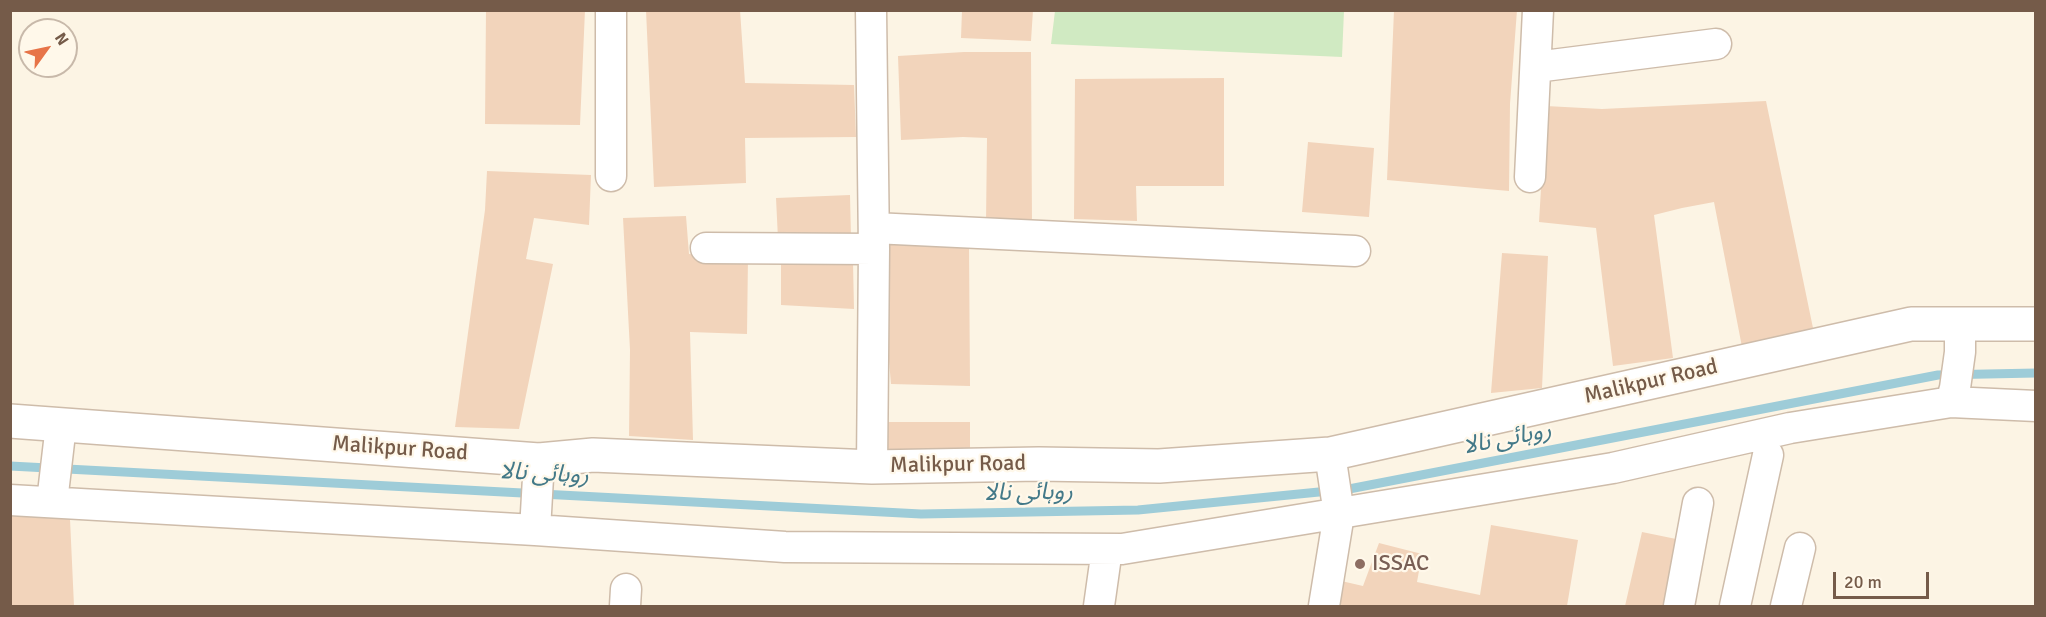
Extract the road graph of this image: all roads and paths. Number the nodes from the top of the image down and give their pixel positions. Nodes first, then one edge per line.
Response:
1 (611, 10) edge
2 (871, 10) edge
3 (1538, 10) edge
4 (1716, 44) dead end
5 (1536, 67) junction
6 (611, 176) dead end
7 (1530, 177) dead end
8 (874, 239) junction
9 (706, 248) dead end
10 (1355, 251) dead end
11 (2036, 324) edge
12 (1960, 338) junction
13 (1953, 395) junction
14 (2036, 406) edge
15 (10, 421) edge
16 (60, 434) junction
17 (1768, 455) dead end
18 (1331, 462) junction
19 (872, 466) junction
20 (538, 469) junction
21 (53, 494) junction
22 (10, 500) edge
23 (1698, 503) dead end
24 (1339, 514) junction
25 (535, 524) junction
26 (1800, 548) dead end
27 (1107, 549) junction
28 (1098, 606) edge
29 (1324, 606) edge
30 (1679, 606) edge
31 (1735, 606) edge
32 (1786, 606) edge

1 - 6 street
2 - 8 street
3 - 5 street
4 - 5 street
5 - 7 street
8 - 9 street
8 - 10 street
8 - 19 street
11 - 12 street, Malikpur Road
12 - 13 street
12 - 18 street, Malikpur Road
13 - 14 street
13 - 24 street
15 - 16 street, Malikpur Road
16 - 20 street, Malikpur Road
16 - 21 street
17 - 31 street
18 - 19 street, Malikpur Road
18 - 24 street
19 - 20 street, Malikpur Road
20 - 25 street
21 - 22 street
21 - 25 street
23 - 30 street
24 - 27 street
24 - 29 street
25 - 27 street
26 - 32 street
27 - 28 street

